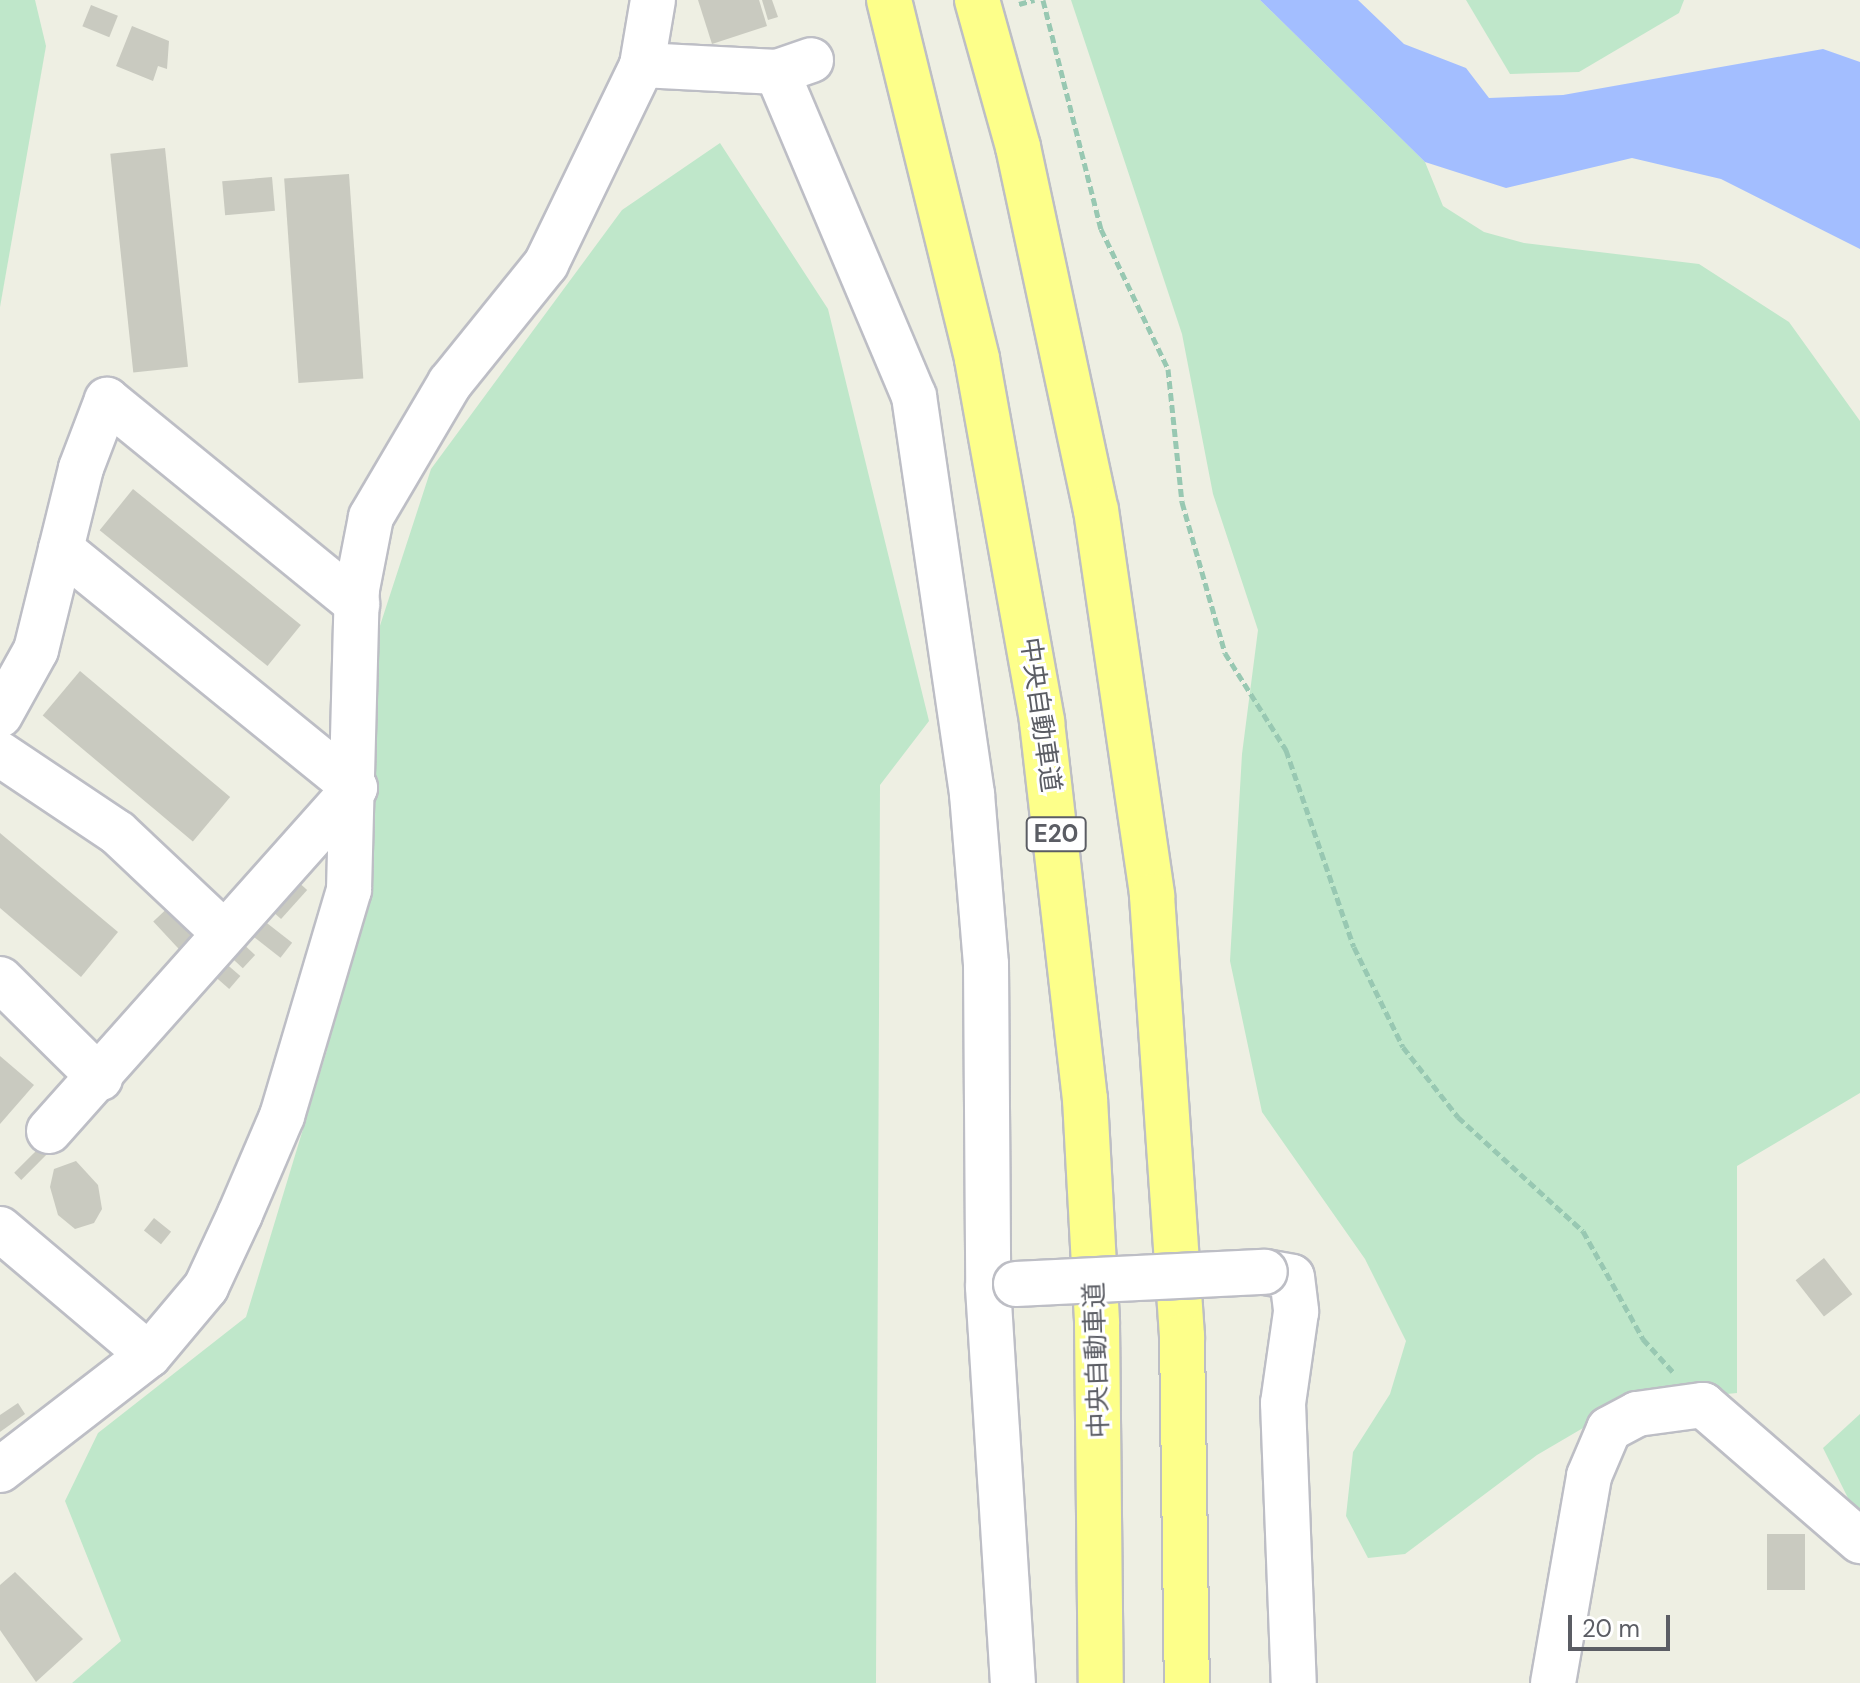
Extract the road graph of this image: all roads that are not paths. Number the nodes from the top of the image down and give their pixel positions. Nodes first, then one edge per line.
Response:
1 (653, 0) edge
2 (889, 0) edge
3 (977, 0) edge
4 (642, 65) junction
5 (61, 549) junction
6 (357, 604) junction
7 (0, 715) edge
8 (0, 754) edge
9 (355, 788) junction
10 (222, 931) junction
11 (0, 979) edge
12 (100, 1078) junction
13 (49, 1131) dead end
14 (0, 1229) edge
15 (1002, 1285) junction
16 (149, 1355) junction
17 (0, 1470) edge
18 (1860, 1541) edge
19 (1013, 1683) edge
20 (1101, 1683) edge
21 (1187, 1683) edge
22 (1294, 1683) edge
23 (1553, 1683) edge

1 - 4 street
2 - 20 highway, 中央自動車道 / E20
3 - 21 highway
4 - 6 street
4 - 15 street
5 - 6 street
5 - 7 street
5 - 9 street
6 - 9 street
8 - 10 street
9 - 10 street
9 - 16 street
10 - 12 street
11 - 12 street
12 - 13 street
14 - 16 street
15 - 19 street
15 - 22 street, bridge
16 - 17 street
18 - 23 street

